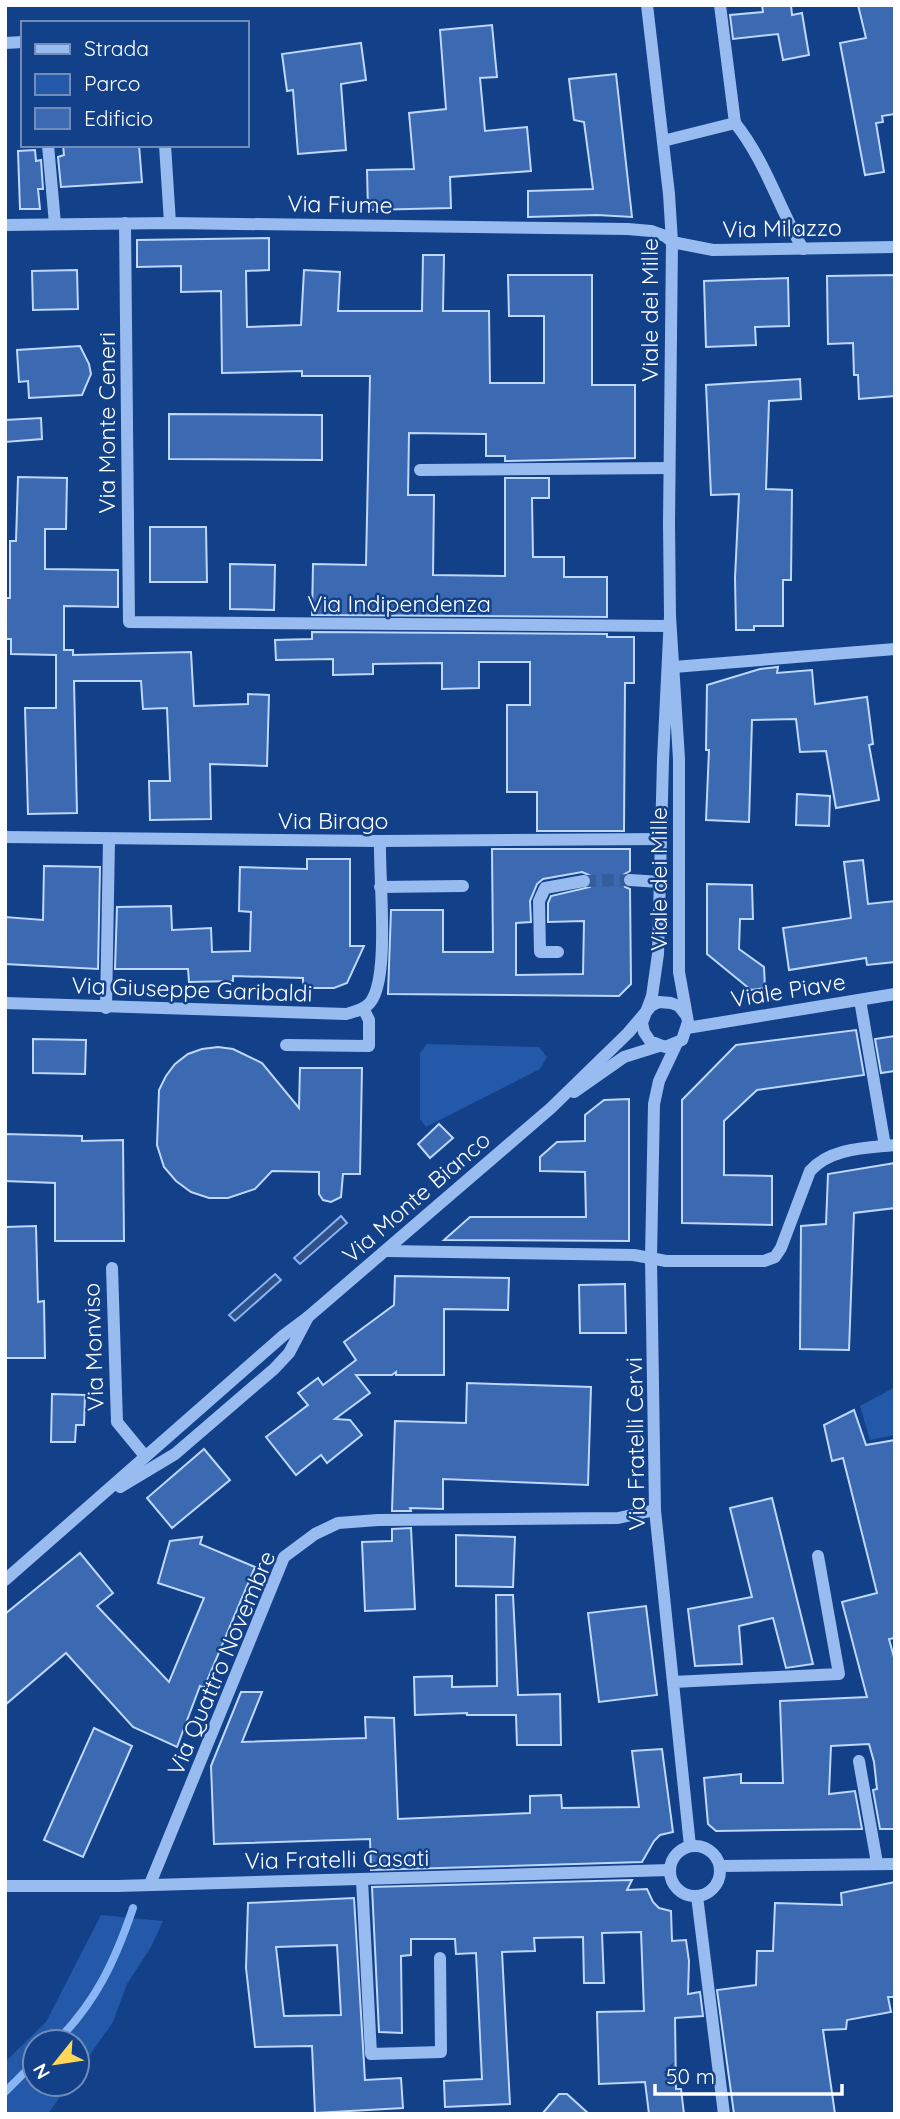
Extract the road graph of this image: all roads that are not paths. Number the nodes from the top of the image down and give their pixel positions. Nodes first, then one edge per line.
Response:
1 (647, 5) edge
2 (720, 5) edge
3 (735, 123) junction
4 (663, 141) junction
5 (48, 147) edge
6 (165, 147) edge
7 (125, 223) junction
8 (170, 223) junction
9 (55, 224) junction
10 (5, 225) edge
11 (671, 242) junction
12 (895, 247) edge
13 (803, 248) junction
14 (669, 468) junction
15 (420, 470) dead end
16 (669, 621) junction
17 (129, 622) joint
18 (895, 649) edge
19 (674, 667) junction
20 (5, 838) edge
21 (661, 839) junction
22 (109, 840) junction
23 (380, 841) junction
24 (630, 880) tunnel mouth
25 (583, 881) tunnel mouth
26 (660, 882) junction
27 (463, 886) dead end
28 (380, 887) junction
29 (558, 952) dead end
30 (895, 995) edge
31 (860, 1000) junction
32 (5, 1003) edge
33 (106, 1008) junction
34 (363, 1008) junction
35 (646, 1013) junction
36 (687, 1022) junction
37 (677, 1044) junction
38 (286, 1045) dead end
39 (659, 1046) junction
40 (551, 1108) junction
41 (890, 1145) edge
42 (387, 1251) junction
43 (651, 1258) junction
44 (112, 1268) dead end
45 (308, 1317) junction
46 (145, 1456) junction
47 (96, 1503) junction
48 (655, 1510) junction
49 (818, 1556) dead end
50 (5, 1580) edge
51 (673, 1682) junction
52 (859, 1761) dead end
53 (690, 1846) junction
54 (877, 1863) junction
55 (895, 1864) edge
56 (720, 1866) junction
57 (670, 1870) junction
58 (362, 1880) junction
59 (150, 1884) junction
60 (5, 1886) edge
61 (697, 1896) junction
62 (440, 1958) dead end
63 (724, 2114) edge

1 - 4 street, Viale dei Mille
2 - 3 street
3 - 4 street
3 - 13 street
4 - 11 street, Viale dei Mille
5 - 9 street
6 - 8 street
7 - 8 street, Via Fiume
7 - 9 street, Via Fiume
7 - 17 street, Via Monte Ceneri
8 - 11 street, Via Fiume
9 - 10 street, Via Fiume
11 - 13 street, Via Milazzo
11 - 14 street, Viale dei Mille
12 - 13 street, Via Milazzo
14 - 15 street
14 - 16 street, Viale dei Mille
16 - 17 street, Via Indipendenza
16 - 19 street, Viale dei Mille
16 - 21 street, Viale dei Mille
18 - 19 street
19 - 36 street, Viale dei Mille
20 - 22 street, Via Birago
21 - 23 street, Via Birago
21 - 26 street, Viale dei Mille
22 - 23 street, Via Birago
22 - 33 street
23 - 28 street
24 - 26 street
25 - 29 street
26 - 35 street, Viale dei Mille
27 - 28 street
28 - 34 street
30 - 31 street, Viale Piave
31 - 36 street, Viale Piave
31 - 41 street
32 - 33 street, Via Giuseppe Garibaldi
33 - 34 street, Via Giuseppe Garibaldi
34 - 38 street
35 - 36 street
35 - 39 street
35 - 40 street
36 - 37 street
37 - 39 street
37 - 43 street, Via Fratelli Cervi
39 - 40 street
40 - 42 street, Via Monte Bianco
41 - 43 street
42 - 43 street
42 - 45 street, Via Monte Bianco
43 - 48 street, Via Fratelli Cervi
44 - 46 street, Via Monviso
45 - 46 street, Via Monte Bianco
45 - 47 street, Via Monte Bianco
46 - 47 street, Via Monte Bianco
47 - 50 street, Via Monte Bianco
48 - 51 street, Via Fratelli Cervi
48 - 59 street, Via Quattro Novembre
49 - 51 street
51 - 53 street, Via Fratelli Cervi
52 - 54 street
53 - 56 street
53 - 57 street
54 - 55 street
54 - 56 street
56 - 61 street
57 - 58 street, Via Fratelli Casati
57 - 61 street
58 - 59 street, Via Fratelli Casati
58 - 62 street
59 - 60 street, Via Fratelli Casati
61 - 63 street

